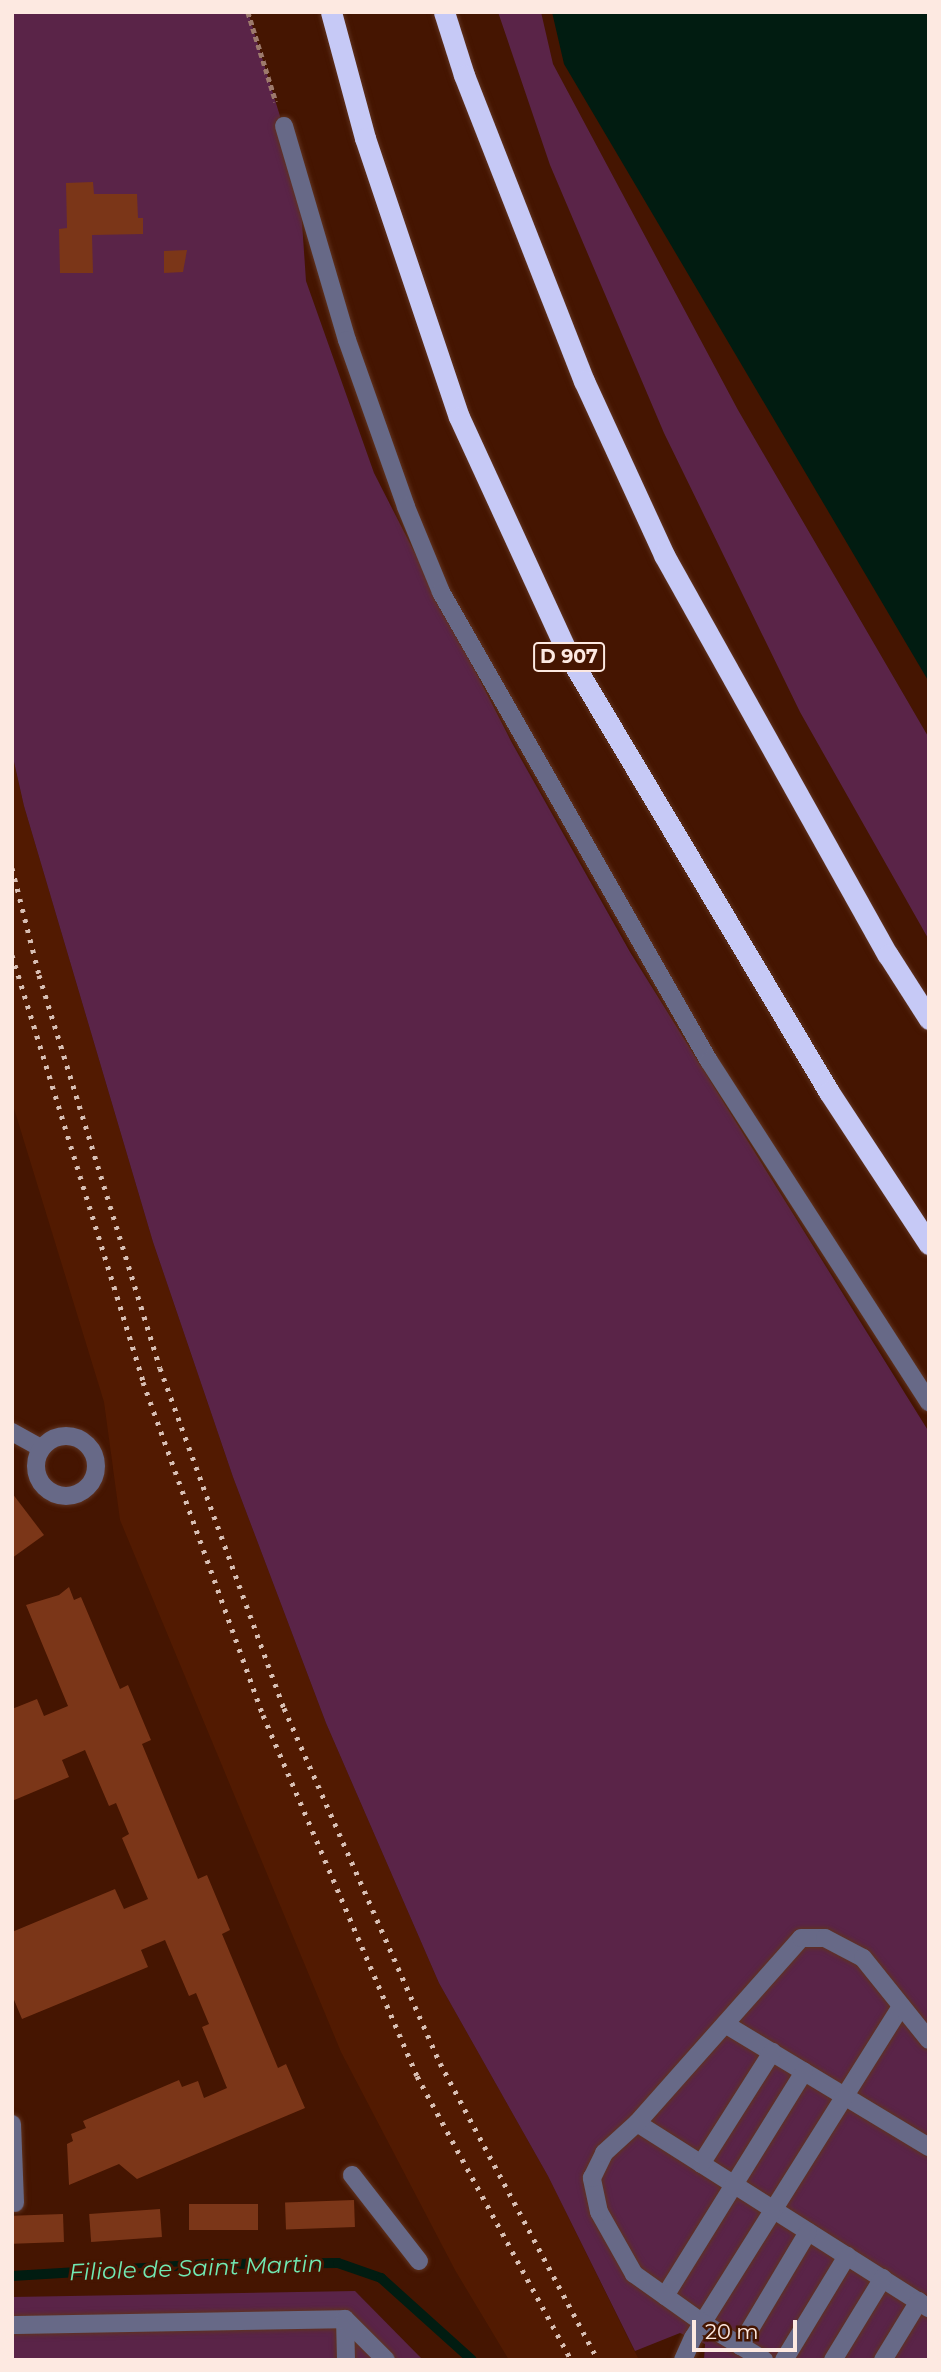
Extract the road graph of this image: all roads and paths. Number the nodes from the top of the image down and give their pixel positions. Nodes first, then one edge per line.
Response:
1 (248, 12) edge
2 (331, 12) edge
3 (444, 12) edge
4 (284, 126) joint
5 (929, 1019) edge
6 (929, 1244) edge
7 (929, 1402) edge
8 (12, 1432) edge
9 (41, 1448) dead end
10 (901, 2007) junction
11 (725, 2024) junction
12 (929, 2040) edge
13 (772, 2052) junction
14 (804, 2072) junction
15 (844, 2096) junction
16 (637, 2123) junction
17 (12, 2124) edge
18 (929, 2147) edge
19 (701, 2164) junction
20 (352, 2175) dead end
21 (733, 2184) junction
22 (15, 2203) dead end
23 (773, 2210) junction
24 (808, 2232) junction
25 (847, 2256) junction
26 (419, 2261) dead end
27 (883, 2278) junction
28 (665, 2296) junction
29 (924, 2304) edge
30 (345, 2319) junction
31 (12, 2325) edge
32 (698, 2331) junction
33 (740, 2346) junction
34 (346, 2360) edge
35 (386, 2360) edge
36 (683, 2360) edge
37 (764, 2360) edge
38 (784, 2360) edge
39 (833, 2360) edge
40 (883, 2360) edge

1 - 4 path
2 - 6 highway, D 907
3 - 5 highway
4 - 7 street
8 - 9 street
10 - 11 street
10 - 12 street
10 - 15 street
11 - 13 street
11 - 16 street
13 - 14 street
13 - 19 street
14 - 15 street
14 - 21 street
15 - 18 street
15 - 23 street
16 - 19 street
16 - 28 street
17 - 22 street
19 - 21 street
20 - 26 street
21 - 23 street
21 - 28 street
23 - 24 street
23 - 32 street
24 - 25 street
24 - 33 street
25 - 27 street
25 - 38 street
27 - 29 street
27 - 39 street
28 - 32 street
29 - 40 street
30 - 31 street
30 - 34 street
30 - 35 street
32 - 33 street
32 - 36 street
33 - 37 street

